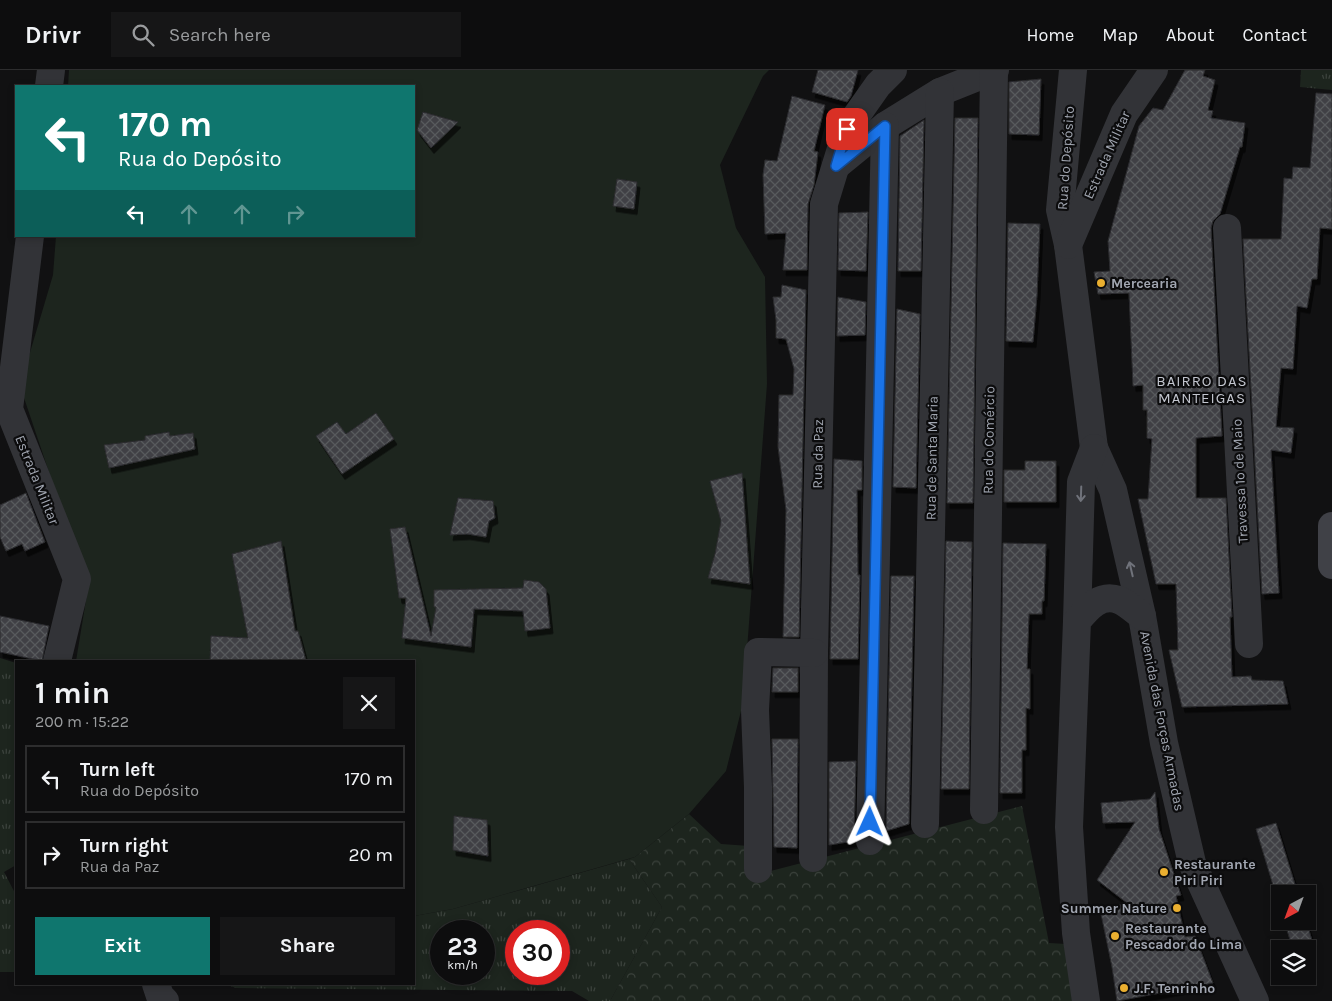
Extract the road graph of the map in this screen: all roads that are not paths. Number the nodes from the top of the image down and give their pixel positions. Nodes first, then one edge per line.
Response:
1 (51, 70) edge
2 (893, 70) edge
3 (994, 70) edge
4 (1073, 70) edge
5 (1154, 70) edge
6 (49, 85) edge
7 (940, 92) junction
8 (885, 126) junction
9 (836, 166) junction
10 (1227, 228) dead end
11 (30, 237) edge
12 (1068, 246) junction
13 (1094, 448) junction
14 (1332, 526) edge
15 (1332, 565) edge
16 (1142, 616) junction
17 (1077, 621) junction
18 (1249, 644) dead end
19 (814, 653) junction
20 (57, 660) edge
21 (984, 810) dead end
22 (926, 824) dead end
23 (870, 842) dead end
24 (813, 858) dead end
25 (758, 869) dead end
26 (156, 985) edge
27 (164, 1001) edge
28 (1086, 1001) edge
29 (1255, 1001) edge

1 - 6 street
2 - 9 street, Rua da Paz
3 - 7 street
3 - 21 street, Rua do Comércio
4 - 12 street, Rua do Depósito
5 - 12 street, Estrada Militar
7 - 8 street
7 - 22 street, Rua de Santa Maria
8 - 9 street
8 - 23 street
9 - 19 street, Rua da Paz
10 - 18 street, Travessa 1º de Maio
11 - 20 street, Estrada Militar
12 - 13 street, Rua do Depósito
16 -> 13 street
13 -> 17 street
14 - 15 main road
16 - 17 street, Avenida das Forças Armadas
16 - 29 street, Avenida das Forças Armadas
17 - 28 street
19 - 24 street, Rua da Paz
19 - 25 street
26 - 27 street

